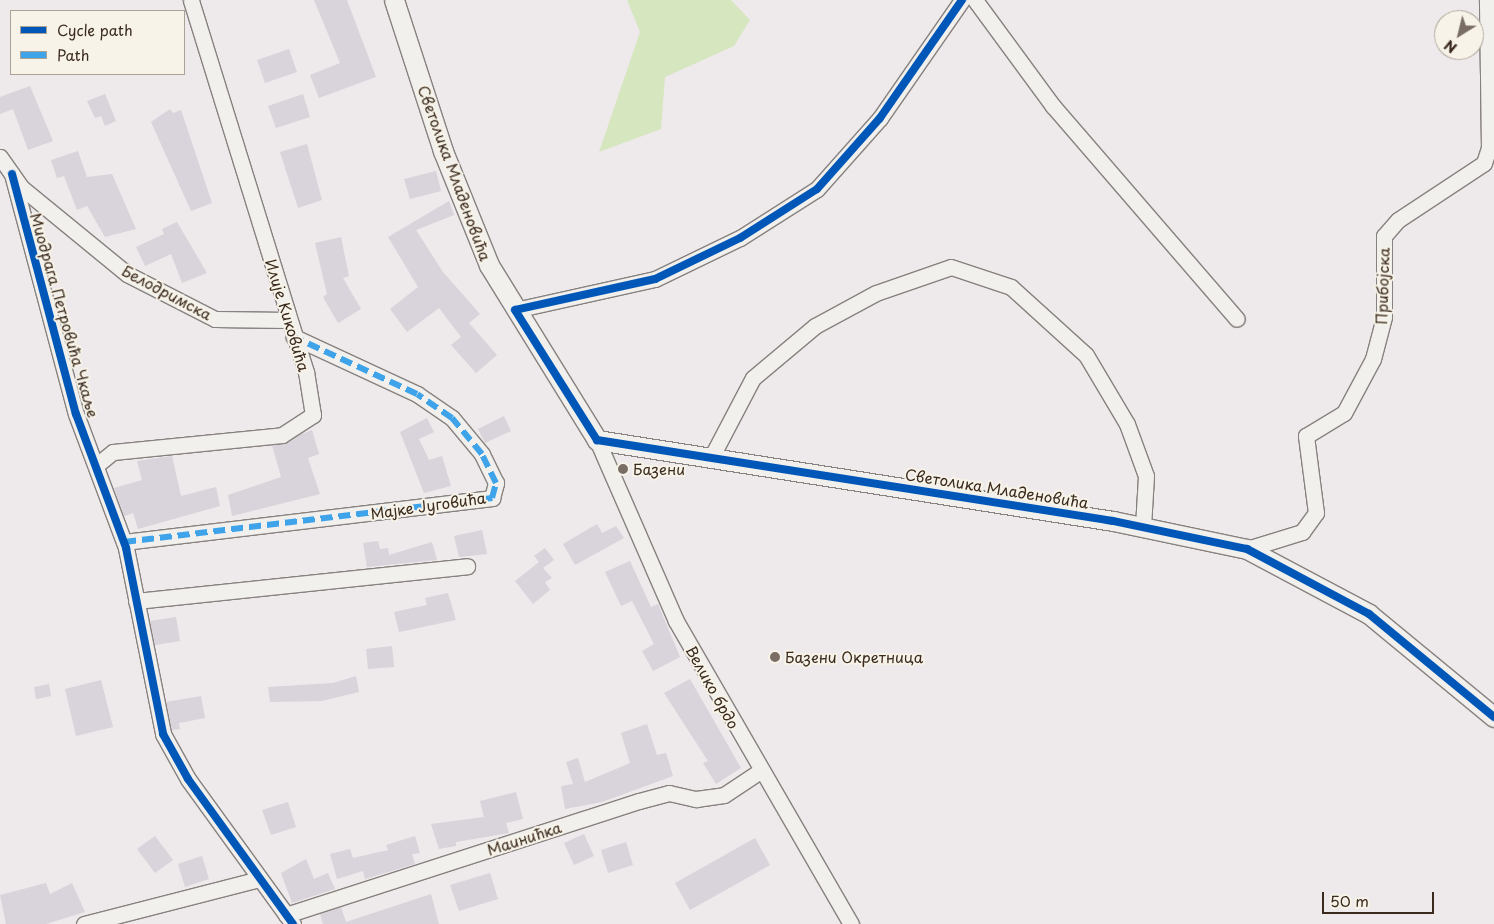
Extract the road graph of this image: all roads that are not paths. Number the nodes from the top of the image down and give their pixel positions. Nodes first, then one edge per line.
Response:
1 (191, 0) edge
2 (394, 0) edge
3 (962, 0) edge
4 (975, 0) edge
5 (1487, 0) edge
6 (0, 157) edge
7 (12, 174) junction
8 (515, 310) junction
9 (1237, 319) dead end
10 (288, 320) junction
11 (294, 337) junction
12 (598, 440) junction
13 (712, 456) junction
14 (98, 464) junction
15 (1143, 527) junction
16 (124, 542) junction
17 (1247, 549) junction
18 (467, 566) dead end
19 (136, 601) junction
20 (1494, 716) edge
21 (760, 771) junction
22 (259, 879) junction
23 (290, 920) edge
24 (84, 924) edge
25 (851, 924) edge

1 - 10 street, Илије Киковића
2 - 8 street, Светолика Младеновића
3 - 8 street
4 - 9 street
5 - 17 street, Прибојска
6 - 7 street, Белодримска
7 - 10 street, Белодримска
7 - 14 street, Миодрага Петровића Чкаље
8 - 12 street, Светолика Младеновића
10 - 11 street, Илије Киковића
11 - 14 street, Илије Киковића
11 - 16 street, Мајке Југовића
12 - 13 street, Светолика Младеновића
12 - 21 street, Велико брдо
13 - 15 street, Светолика Младеновића
13 - 15 street
14 - 16 street, Миодрага Петровића Чкаље
15 - 17 street, Светолика Младеновића
16 - 19 street, Миодрага Петровића Чкаље
17 - 20 street, Светолика Младеновића
18 - 19 street
19 - 22 street, Миодрага Петровића Чкаље
21 - 23 street, Маинићка
21 - 25 street, Велико брдо
22 - 23 street, Миодрага Петровића Чкаље
22 - 24 street

